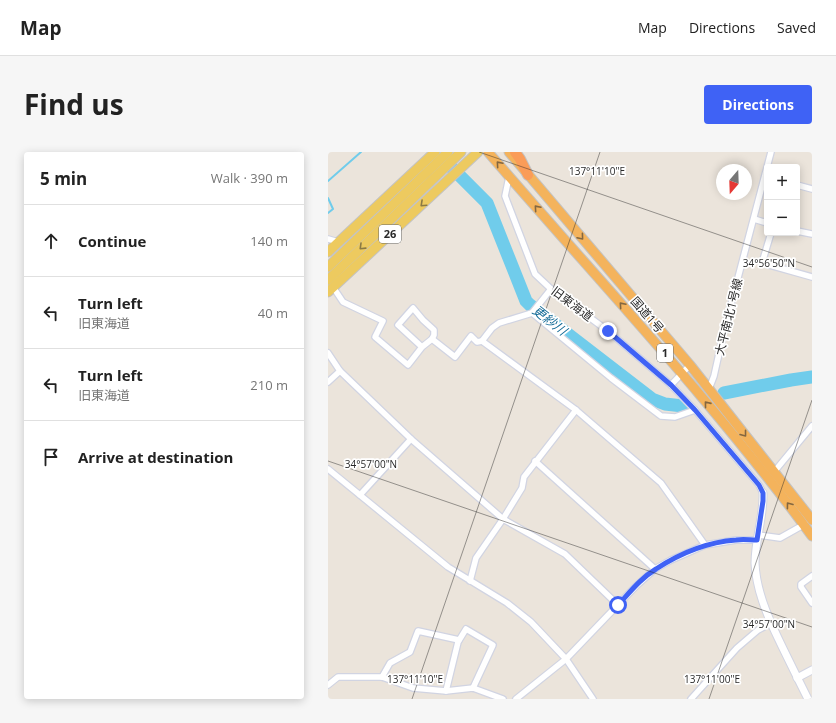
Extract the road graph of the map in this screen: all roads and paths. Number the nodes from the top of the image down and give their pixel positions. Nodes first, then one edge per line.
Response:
1 (434, 152) edge
2 (448, 152) edge
3 (461, 152) edge
4 (478, 152) edge
5 (488, 152) edge
6 (509, 152) edge
7 (515, 152) edge
8 (771, 152) edge
9 (769, 164) edge
10 (528, 175) junction
11 (509, 176) junction
12 (764, 184) edge
13 (800, 186) edge
14 (812, 189) edge
15 (754, 219) junction
16 (764, 222) edge
17 (800, 231) edge
18 (812, 234) edge
19 (770, 236) edge
20 (328, 239) edge
21 (338, 242) junction
22 (328, 252) edge
23 (344, 259) junction
24 (328, 267) edge
25 (812, 277) edge
26 (330, 286) edge
27 (551, 289) junction
28 (532, 313) junction
29 (432, 340) junction
30 (482, 341) junction
31 (422, 347) junction
32 (328, 354) edge
33 (690, 365) junction
34 (340, 371) junction
35 (682, 373) junction
36 (328, 382) edge
37 (671, 385) junction
38 (709, 389) junction
39 (576, 410) junction
40 (695, 410) junction
41 (812, 426) edge
42 (411, 439) junction
43 (535, 461) junction
44 (328, 469) edge
45 (774, 472) junction
46 (763, 493) joint
47 (360, 495) junction
48 (503, 519) junction
49 (809, 522) edge
50 (812, 536) edge
51 (757, 538) junction
52 (705, 545) junction
53 (655, 569) junction
54 (812, 576) edge
55 (470, 581) junction
56 (812, 603) edge
57 (618, 605) junction
58 (771, 623) junction
59 (459, 640) junction
60 (566, 659) junction
61 (812, 670) edge
62 (382, 676) junction
63 (797, 678) junction
64 (328, 685) edge
65 (473, 688) junction
66 (446, 691) junction
67 (503, 699) edge
68 (516, 699) edge
69 (593, 699) edge
70 (691, 699) edge
71 (808, 699) edge

1 - 21 main road, 26
2 - 23 main road, 26
3 -> 23 main road, 26
4 -> 26 main road, 26
11 -> 5 highway, 国道1号 / 1
6 - 10 highway, 国道1号 / 1
7 - 10 highway
8 - 9 street, 大平南北1号線
10 -> 33 highway, 国道1号 / 1
11 - 27 street, 旧東海道
35 -> 11 highway, 国道1号 / 1
12 - 15 street, 大平南北1号線
13 - 14 street
15 - 16 street
15 - 38 street, 大平南北1号線
17 - 18 street
19 - 25 street
20 - 21 street
21 - 22 main road, 26
23 - 24 main road, 26
23 - 26 main road, 26
26 - 31 street
27 - 28 street
27 - 37 street, 旧東海道
28 - 30 street
28 - 40 street
29 - 30 street
29 - 31 street
29 - 31 street
30 - 39 street
32 - 34 street
33 - 35 street
33 - 38 highway, 国道1号 / 1
34 - 36 street
34 - 42 street
35 - 37 street
49 -> 35 highway, 国道1号 / 1
37 - 40 street, 旧東海道
38 -> 45 highway, 国道1号 / 1
39 - 43 street
39 - 52 street
40 - 46 street, 旧東海道
41 - 45 street
42 - 47 street
42 - 48 street
43 - 48 street
43 - 53 street
44 - 47 street
45 - 49 highway, 国道1号 / 1
46 - 51 street, 旧東海道
47 - 55 street
48 - 55 street
48 - 57 street
49 - 50 highway, 国道1号 / 1
49 - 51 street
51 - 52 street
51 - 58 street, 旧東海道
52 - 53 street
53 - 57 street
54 - 56 street
55 - 60 street
57 - 60 street
58 - 63 street, 旧東海道
58 - 70 street
59 - 62 street
59 - 65 street
59 - 66 street
60 - 68 street
60 - 69 street
61 - 63 street
62 - 64 street
62 - 66 street
63 - 71 street, 旧東海道
65 - 66 street
65 - 67 street

